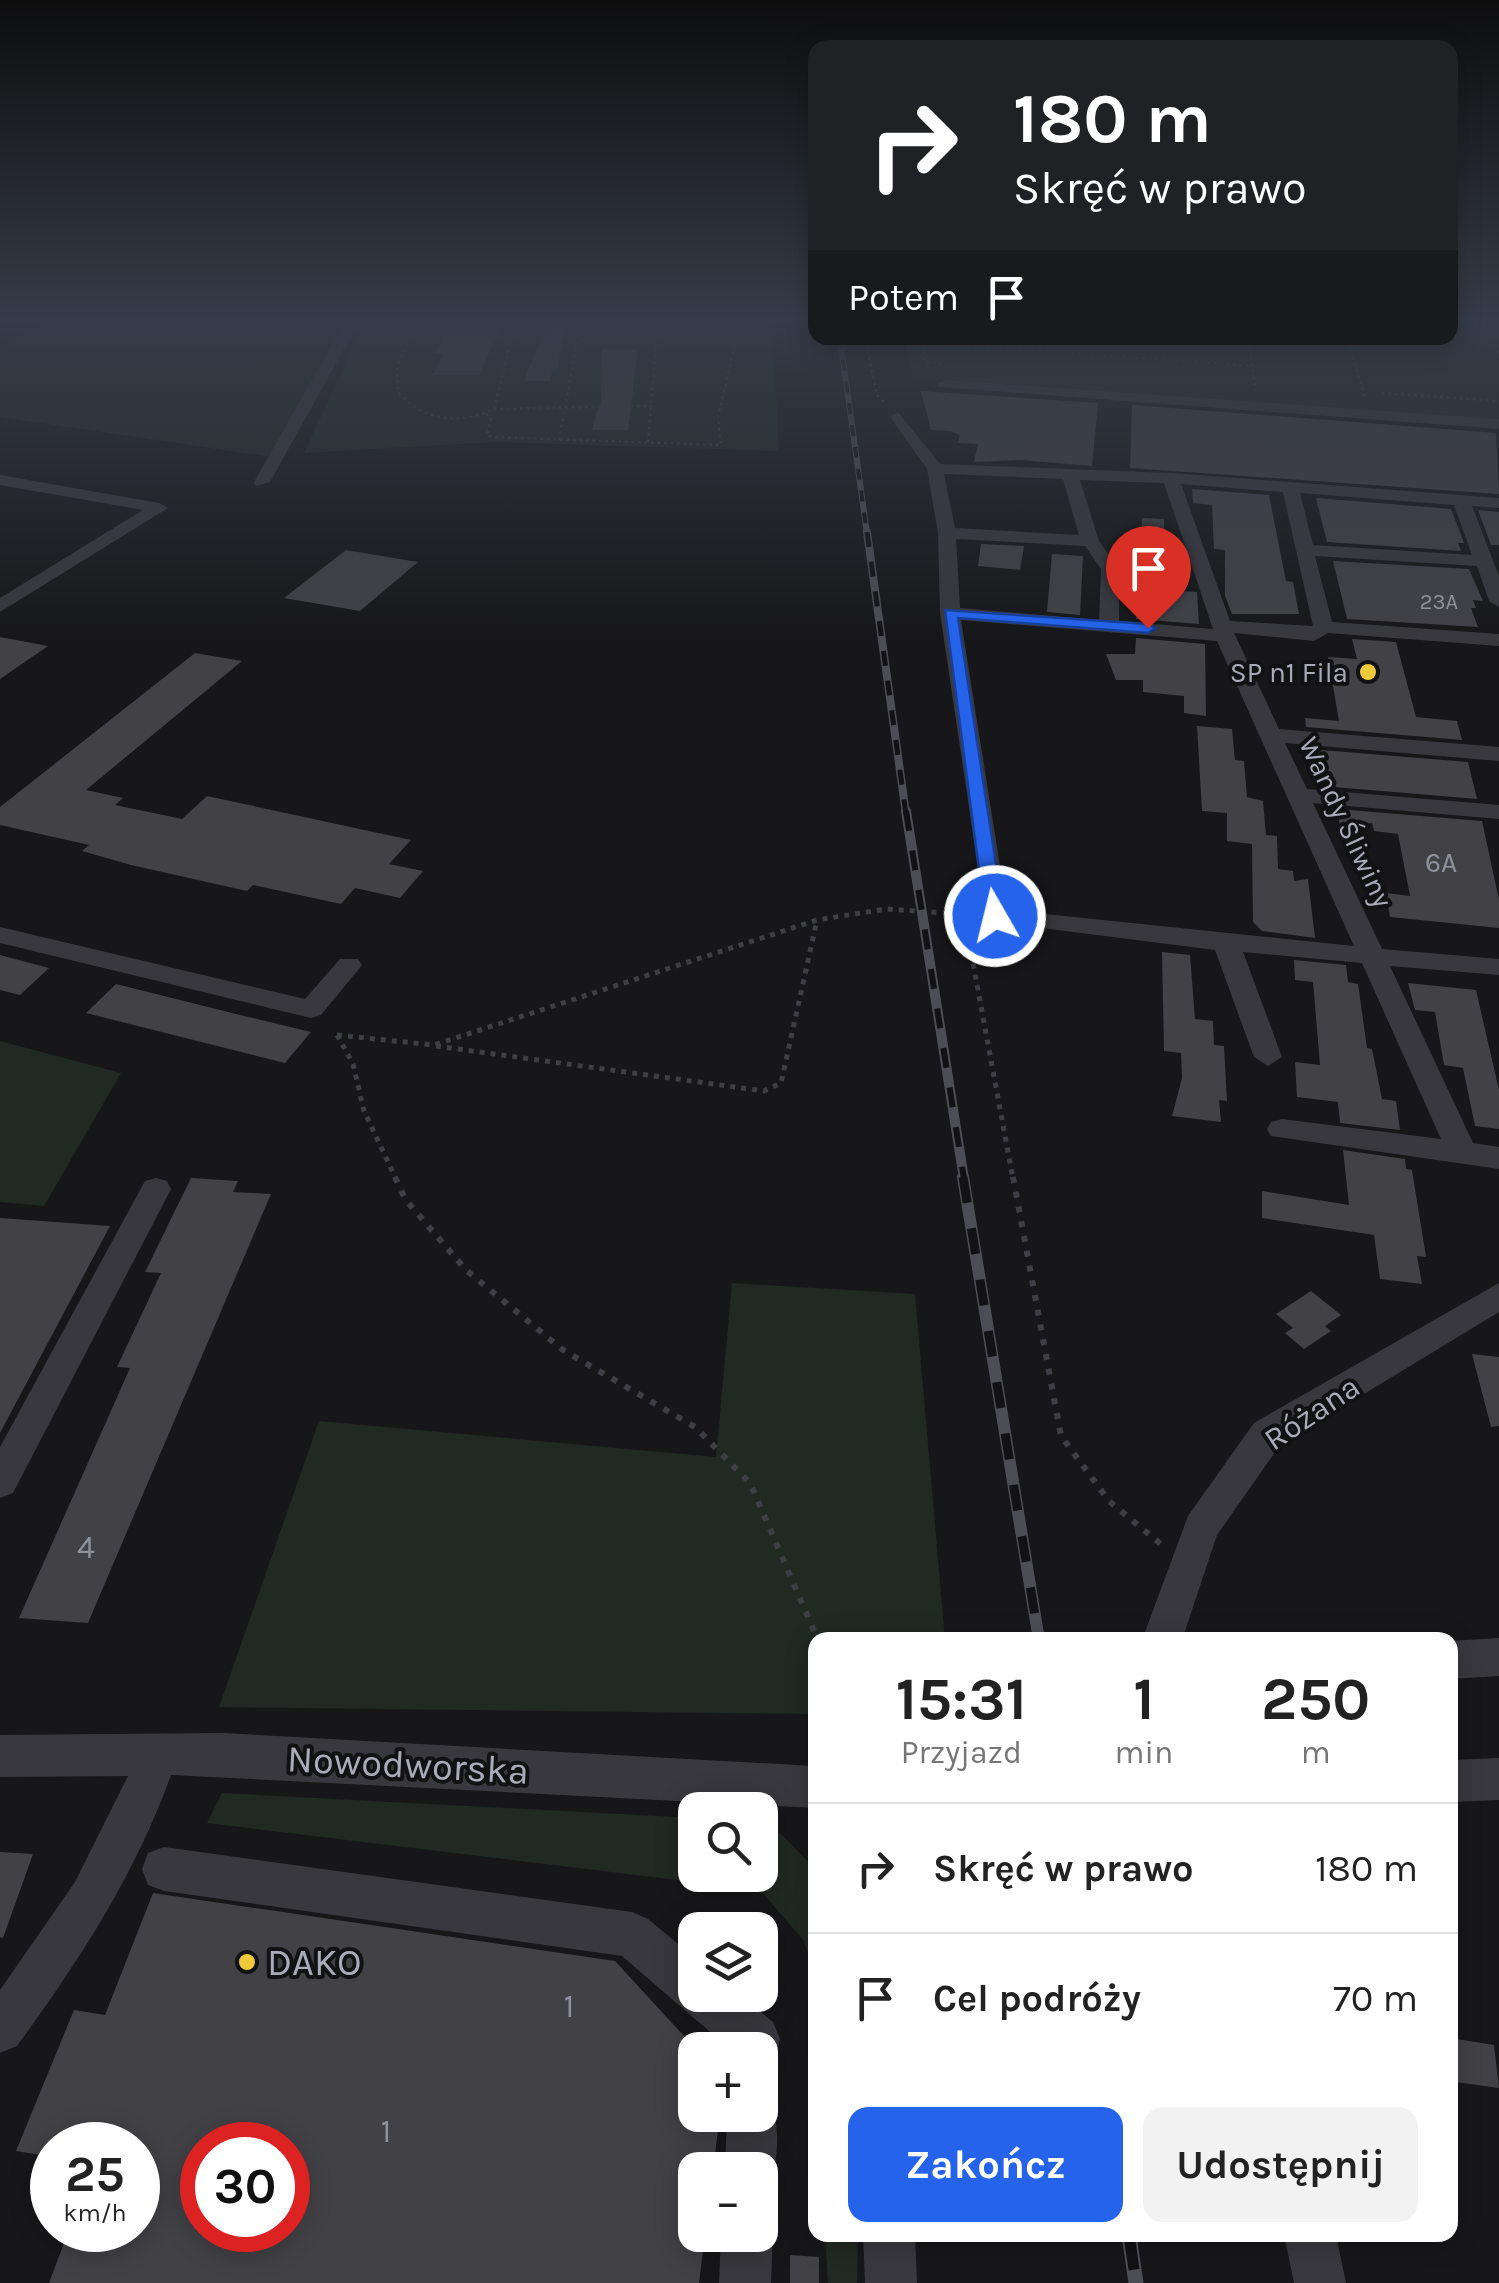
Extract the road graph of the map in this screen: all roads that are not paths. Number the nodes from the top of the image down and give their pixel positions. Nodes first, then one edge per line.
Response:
1 (293, 427) edge
2 (905, 427) edge
3 (1289, 427) edge
4 (1499, 442) edge
5 (935, 469) junction
6 (1070, 474) junction
7 (1171, 478) junction
8 (0, 480) edge
9 (262, 482) dead end
10 (1290, 487) junction
11 (1461, 500) junction
12 (1499, 503) edge
13 (947, 534) junction
14 (1090, 540) junction
15 (1306, 550) junction
16 (1483, 561) junction
17 (1499, 601) edge
18 (0, 606) edge
19 (950, 613) junction
20 (1109, 624) junction
21 (1323, 627) junction
22 (1224, 631) junction
23 (1499, 640) edge
24 (1272, 735) junction
25 (1499, 754) edge
26 (1298, 795) junction
27 (1499, 812) edge
28 (0, 935) edge
29 (1226, 944) junction
30 (1375, 955) junction
31 (349, 964) dead end
32 (1499, 967) edge
33 (1268, 1057) dead end
34 (1282, 1129) dead end
35 (1462, 1152) junction
36 (1499, 1158) edge
37 (156, 1189) dead end
38 (1499, 1296) edge
39 (0, 1482) edge
40 (1164, 1632) edge
41 (1499, 1658) edge
42 (1458, 1660) edge
43 (158, 1754) junction
44 (0, 1756) edge
45 (1499, 1779) edge
46 (1458, 1781) edge
47 (808, 1787) edge
48 (164, 1869) dead end
49 (678, 1974) edge
50 (723, 2012) edge
51 (0, 2029) edge
52 (748, 2032) edge
53 (890, 2242) edge
54 (1311, 2242) edge
55 (746, 2252) edge
56 (745, 2283) edge
57 (891, 2283) edge
58 (1320, 2283) edge

1 - 9 street
2 - 5 street
3 - 4 street
5 - 6 street
5 - 13 street
6 - 7 street
6 - 14 street
7 - 10 street
7 - 22 street, Wandy Śliwiny
8 - 18 street
10 - 11 street
10 - 15 street
11 - 12 street
11 - 16 street
13 - 14 street
13 - 19 street
14 - 20 street
15 - 16 street
15 - 21 street
16 - 17 street
19 - 20 street
19 - 29 street
20 - 22 street
21 - 22 street
21 - 23 street
22 - 24 street, Wandy Śliwiny
24 - 25 street
24 - 26 street, Wandy Śliwiny
26 - 27 street
26 - 30 street, Wandy Śliwiny
28 - 31 street
29 - 30 street
29 - 33 street
30 - 32 street
30 - 35 street, Wandy Śliwiny
34 - 35 street
35 - 36 street
37 - 39 street
38 - 40 street, Różana
41 - 42 street
43 - 44 street, Nowodworska
43 - 47 street, Nowodworska
43 - 51 street
45 - 46 street
48 - 49 street
50 - 52 street
53 - 57 street
54 - 58 street
55 - 56 street

